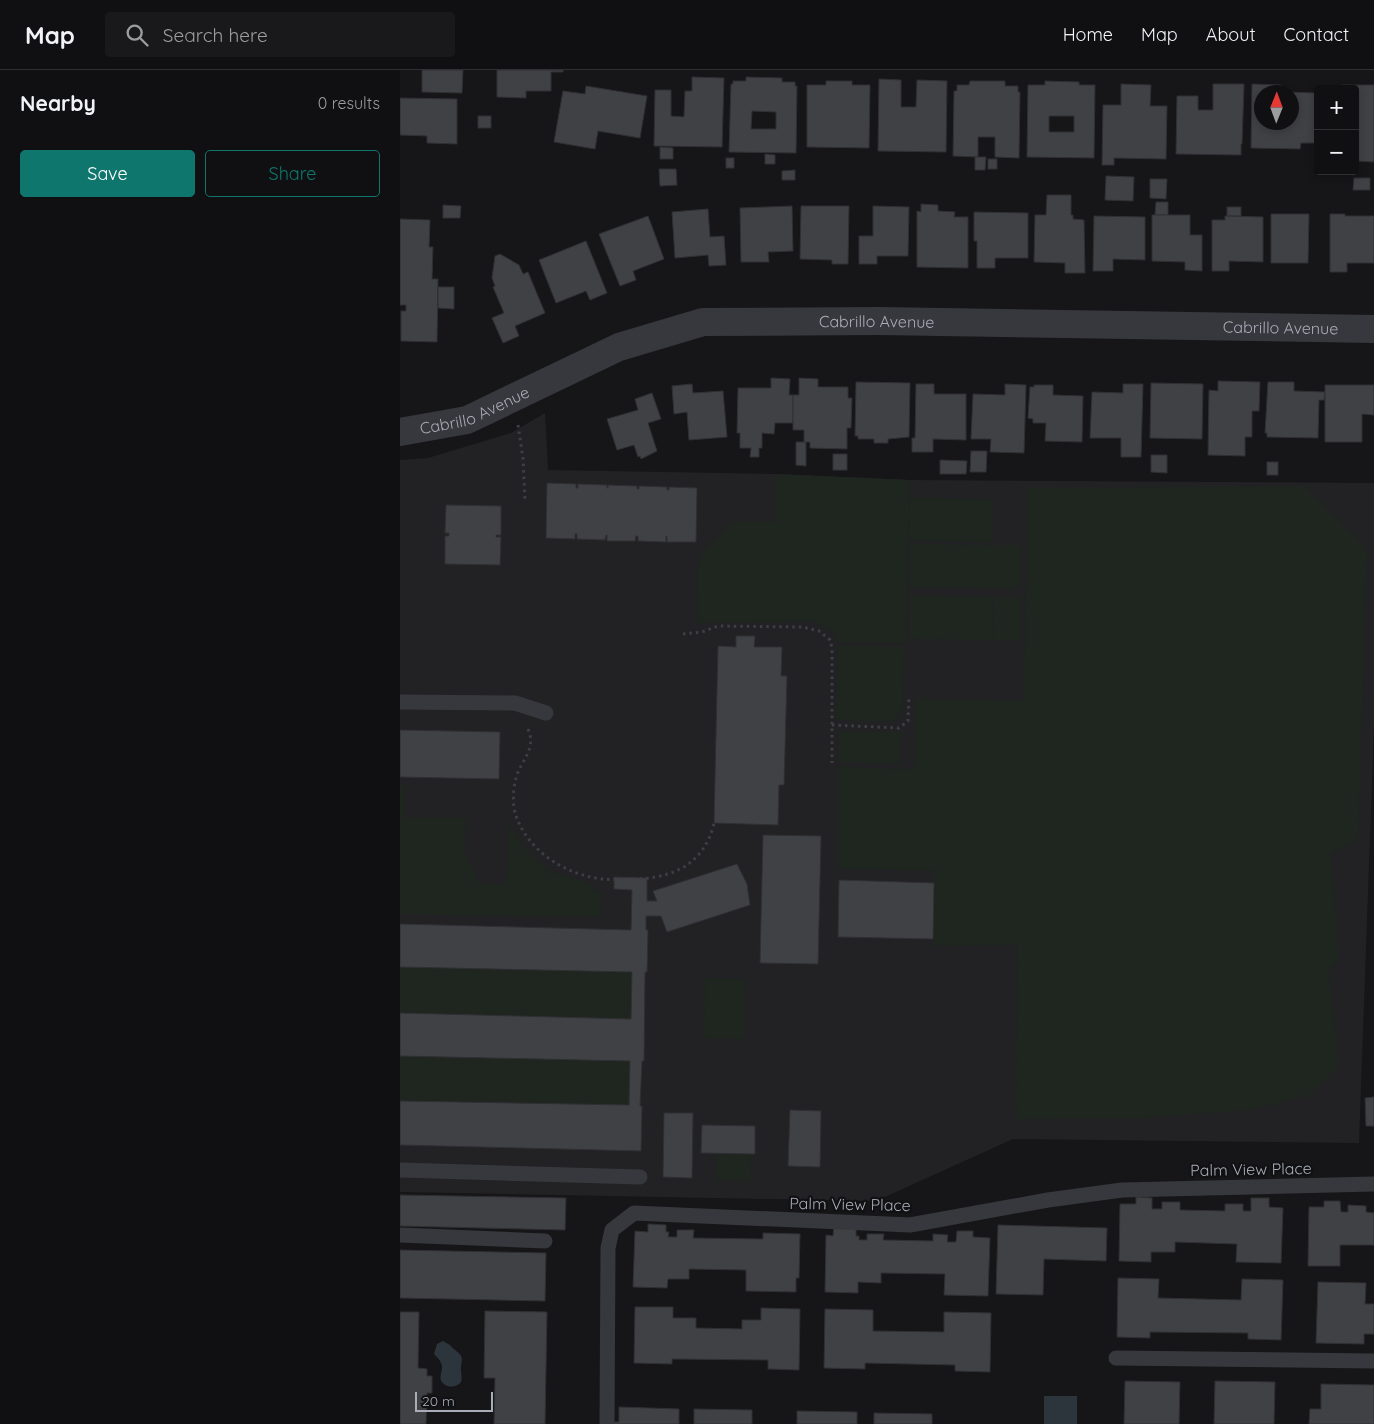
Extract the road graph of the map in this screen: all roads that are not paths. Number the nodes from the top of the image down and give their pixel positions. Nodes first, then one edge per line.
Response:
1 (1374, 329) edge
2 (400, 432) edge
3 (400, 702) edge
4 (546, 713) dead end
5 (400, 1170) edge
6 (640, 1177) dead end
7 (1374, 1184) edge
8 (400, 1235) edge
9 (545, 1241) dead end
10 (1116, 1358) dead end
11 (1374, 1361) edge
12 (607, 1424) edge

1 - 2 street, Cabrillo Avenue
3 - 4 lane
5 - 6 lane
7 - 12 lane, Palm View Place
8 - 9 lane
10 - 11 lane

